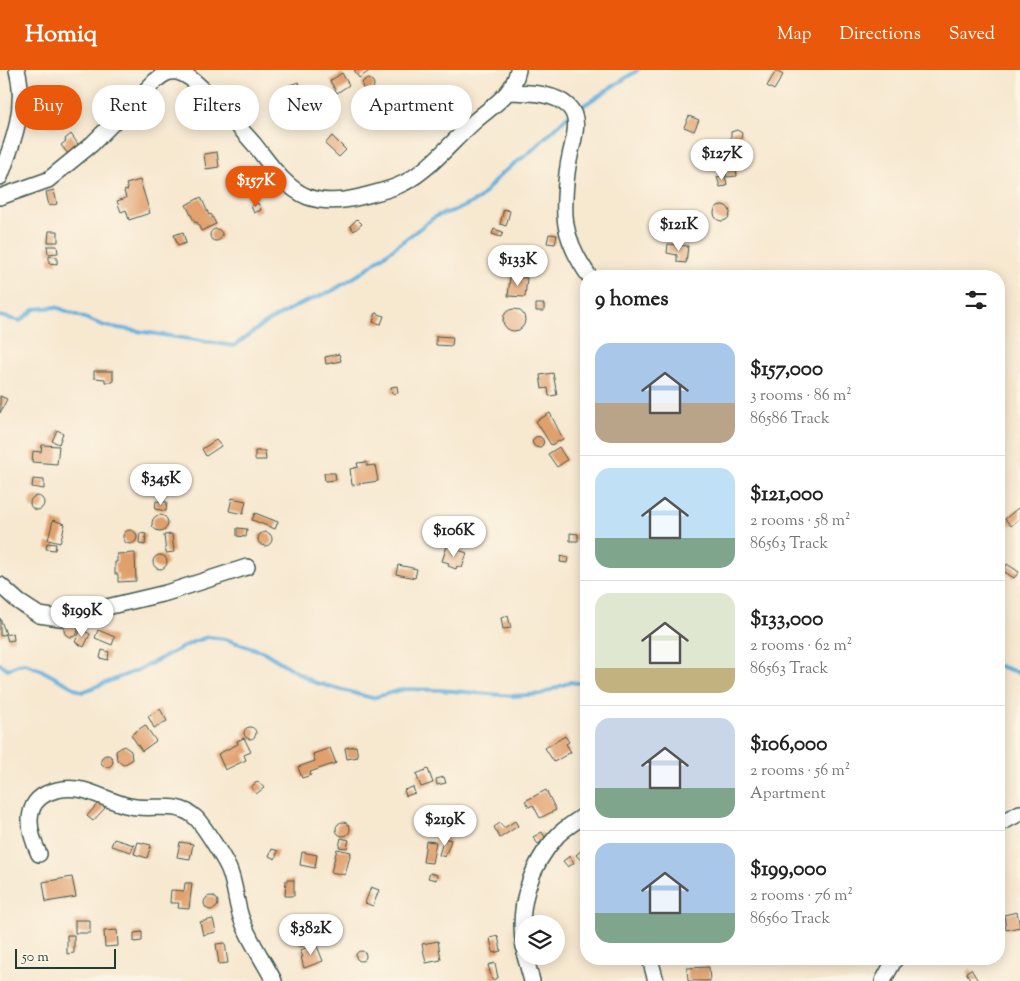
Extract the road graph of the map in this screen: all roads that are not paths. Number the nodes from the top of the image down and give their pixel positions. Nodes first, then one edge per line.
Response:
1 (17, 70) edge
2 (518, 70) edge
3 (509, 92) junction
4 (0, 177) edge
5 (0, 197) edge
6 (585, 270) edge
7 (247, 567) dead end
8 (0, 585) edge
9 (1020, 814) edge
10 (580, 818) edge
11 (1005, 821) edge
12 (39, 854) dead end
13 (522, 915) edge
14 (528, 965) edge
15 (652, 965) edge
16 (892, 965) edge
17 (274, 981) edge
18 (532, 981) edge
19 (656, 981) edge
20 (883, 981) edge

1 - 4 street
2 - 3 street
3 - 5 street
3 - 6 street
7 - 8 street
9 - 11 street
10 - 13 street
12 - 17 street
14 - 18 street
15 - 19 street
16 - 20 street

